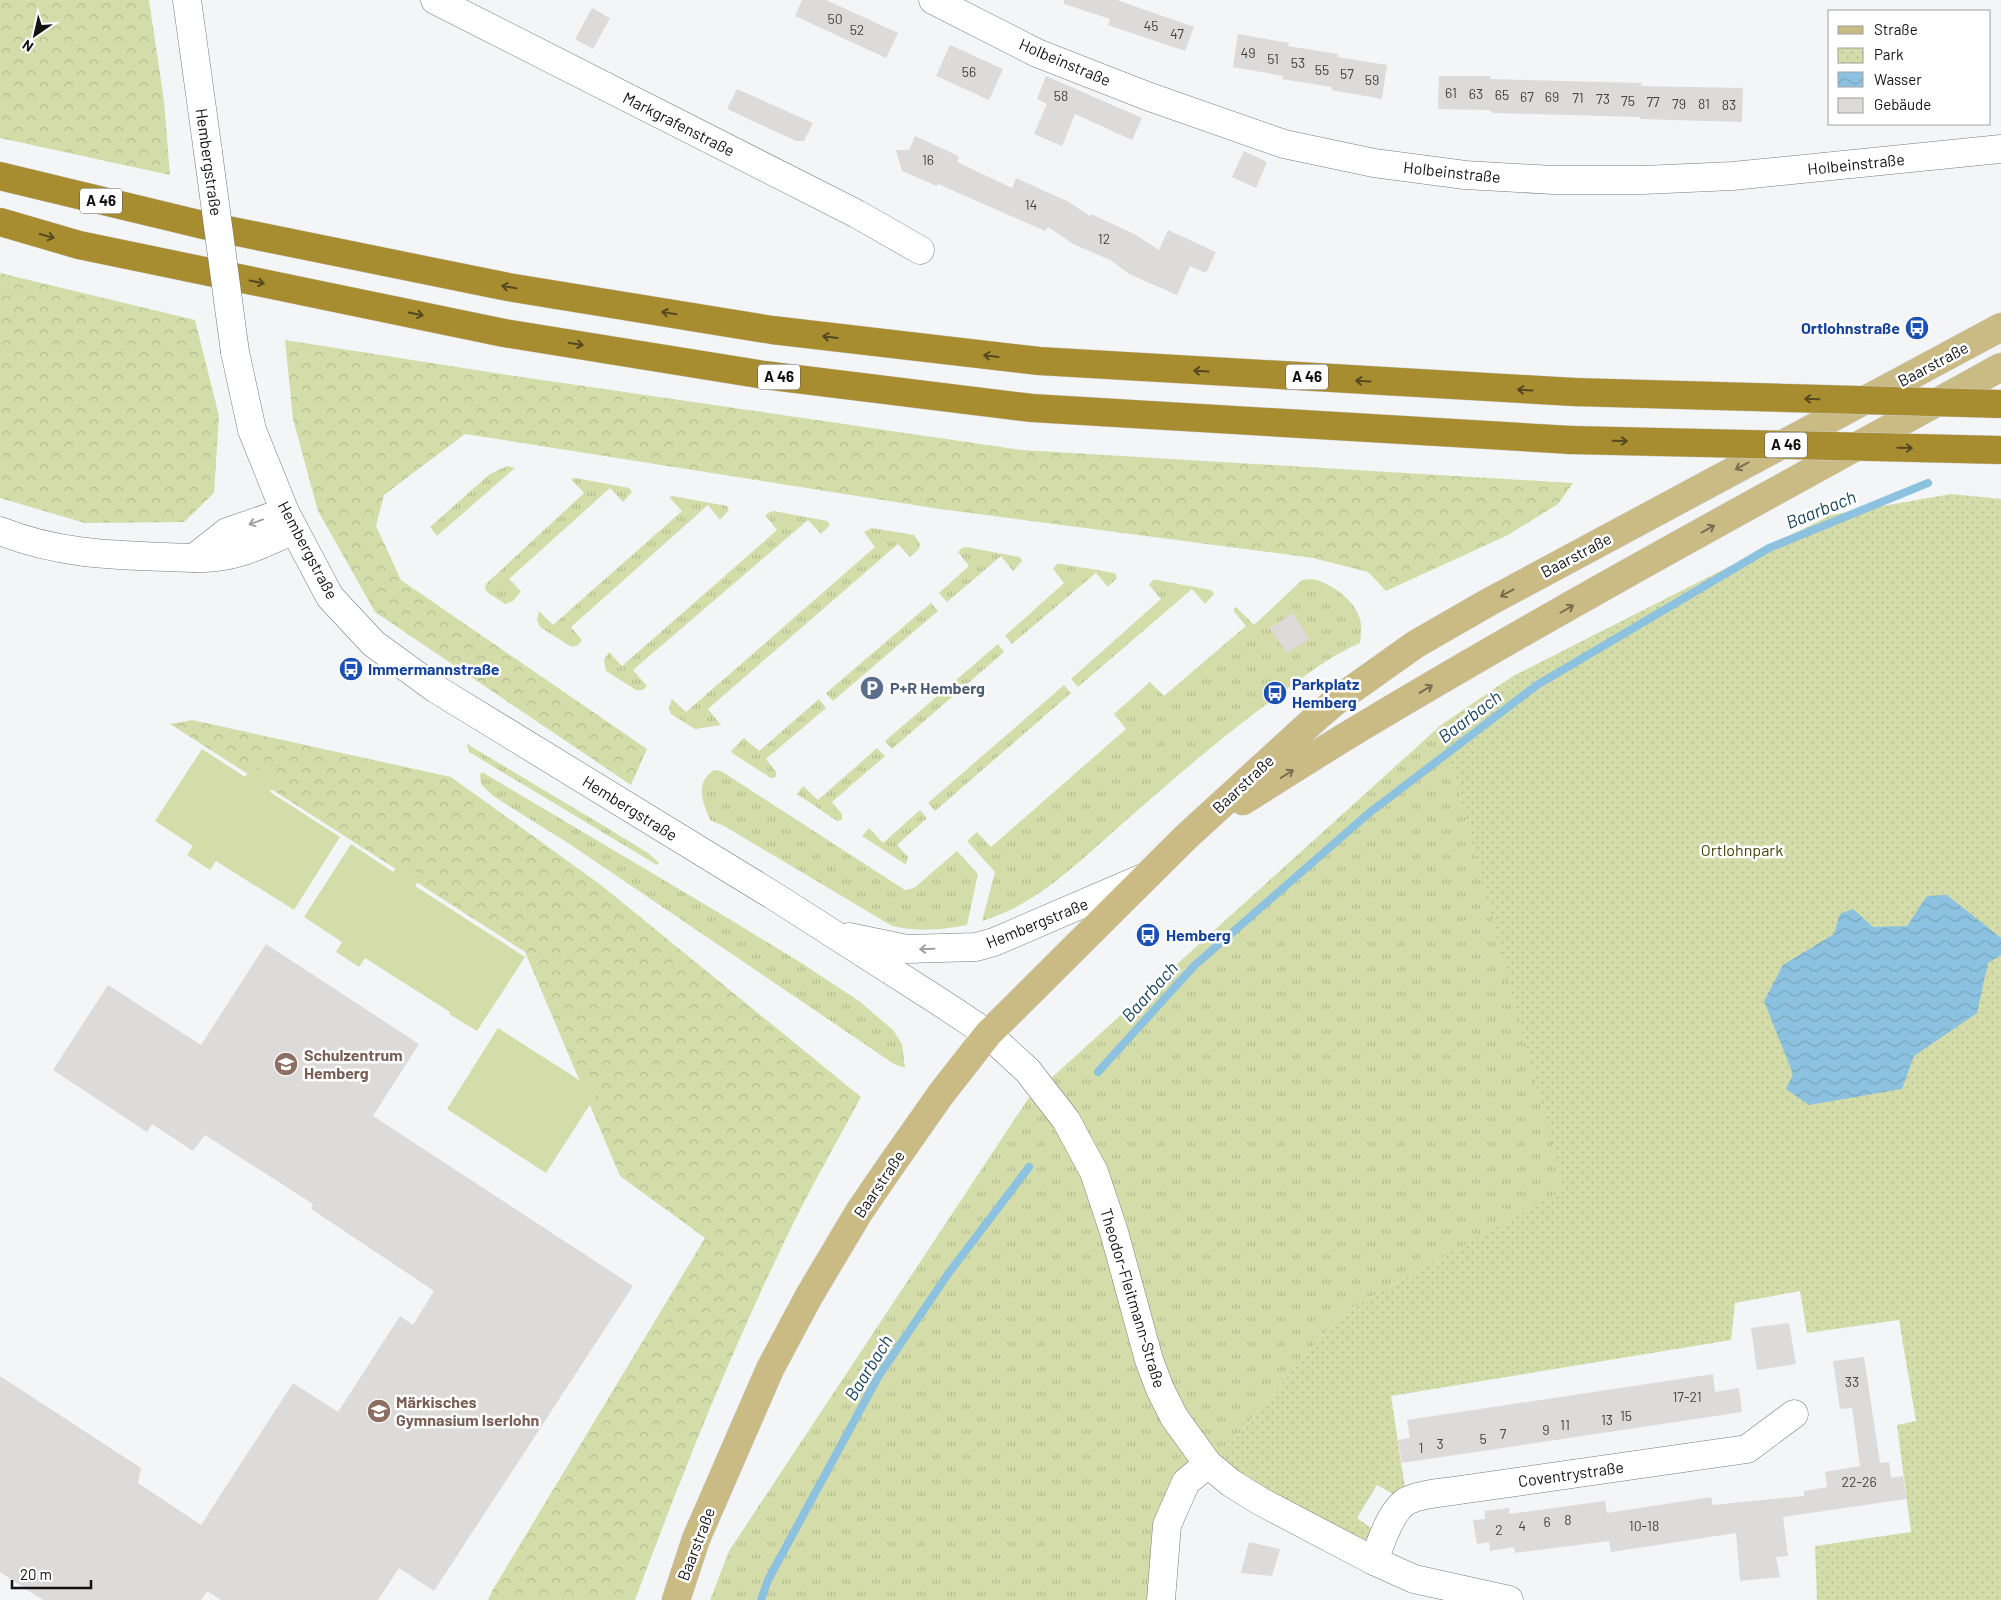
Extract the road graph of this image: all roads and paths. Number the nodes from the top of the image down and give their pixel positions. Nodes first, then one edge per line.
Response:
1 (187, 0) edge
2 (435, 0) edge
3 (933, 0) edge
4 (2001, 148) edge
5 (0, 162) edge
6 (0, 176) edge
7 (0, 222) edge
8 (203, 226) junction
9 (920, 250) dead end
10 (2001, 327) edge
11 (2001, 368) edge
12 (2001, 404) edge
13 (2001, 450) edge
14 (289, 521) junction
15 (0, 531) edge
16 (1186, 837) junction
17 (1148, 876) junction
18 (832, 933) junction
19 (988, 1034) junction
20 (1794, 1414) dead end
21 (1208, 1464) junction
22 (1374, 1561) junction
23 (676, 1600) edge
24 (1161, 1600) edge
25 (1509, 1600) edge

1 - 14 street, Hembergstraße, bridge
2 - 9 street, Markgrafenstraße
3 - 4 street, Holbeinstraße
5 - 8 highway
6 - 8 highway, A 46
7 -> 13 highway, A 46, bridge
12 -> 8 highway, A 46, bridge
10 -> 16 main road, Baarstraße
16 -> 11 main road, Baarstraße
14 - 15 street
14 - 18 street, Hembergstraße
16 - 17 main road, Baarstraße
17 -> 18 street, Hembergstraße
17 - 19 main road, Baarstraße
18 - 19 street, Hembergstraße
19 - 21 street, Theodor-Fleitmann-Straße
19 - 23 main road, Baarstraße
20 - 22 street, Coventrystraße
21 - 22 street, Theodor-Fleitmann-Straße
21 - 24 street
22 - 25 street, Theodor-Fleitmann-Straße

